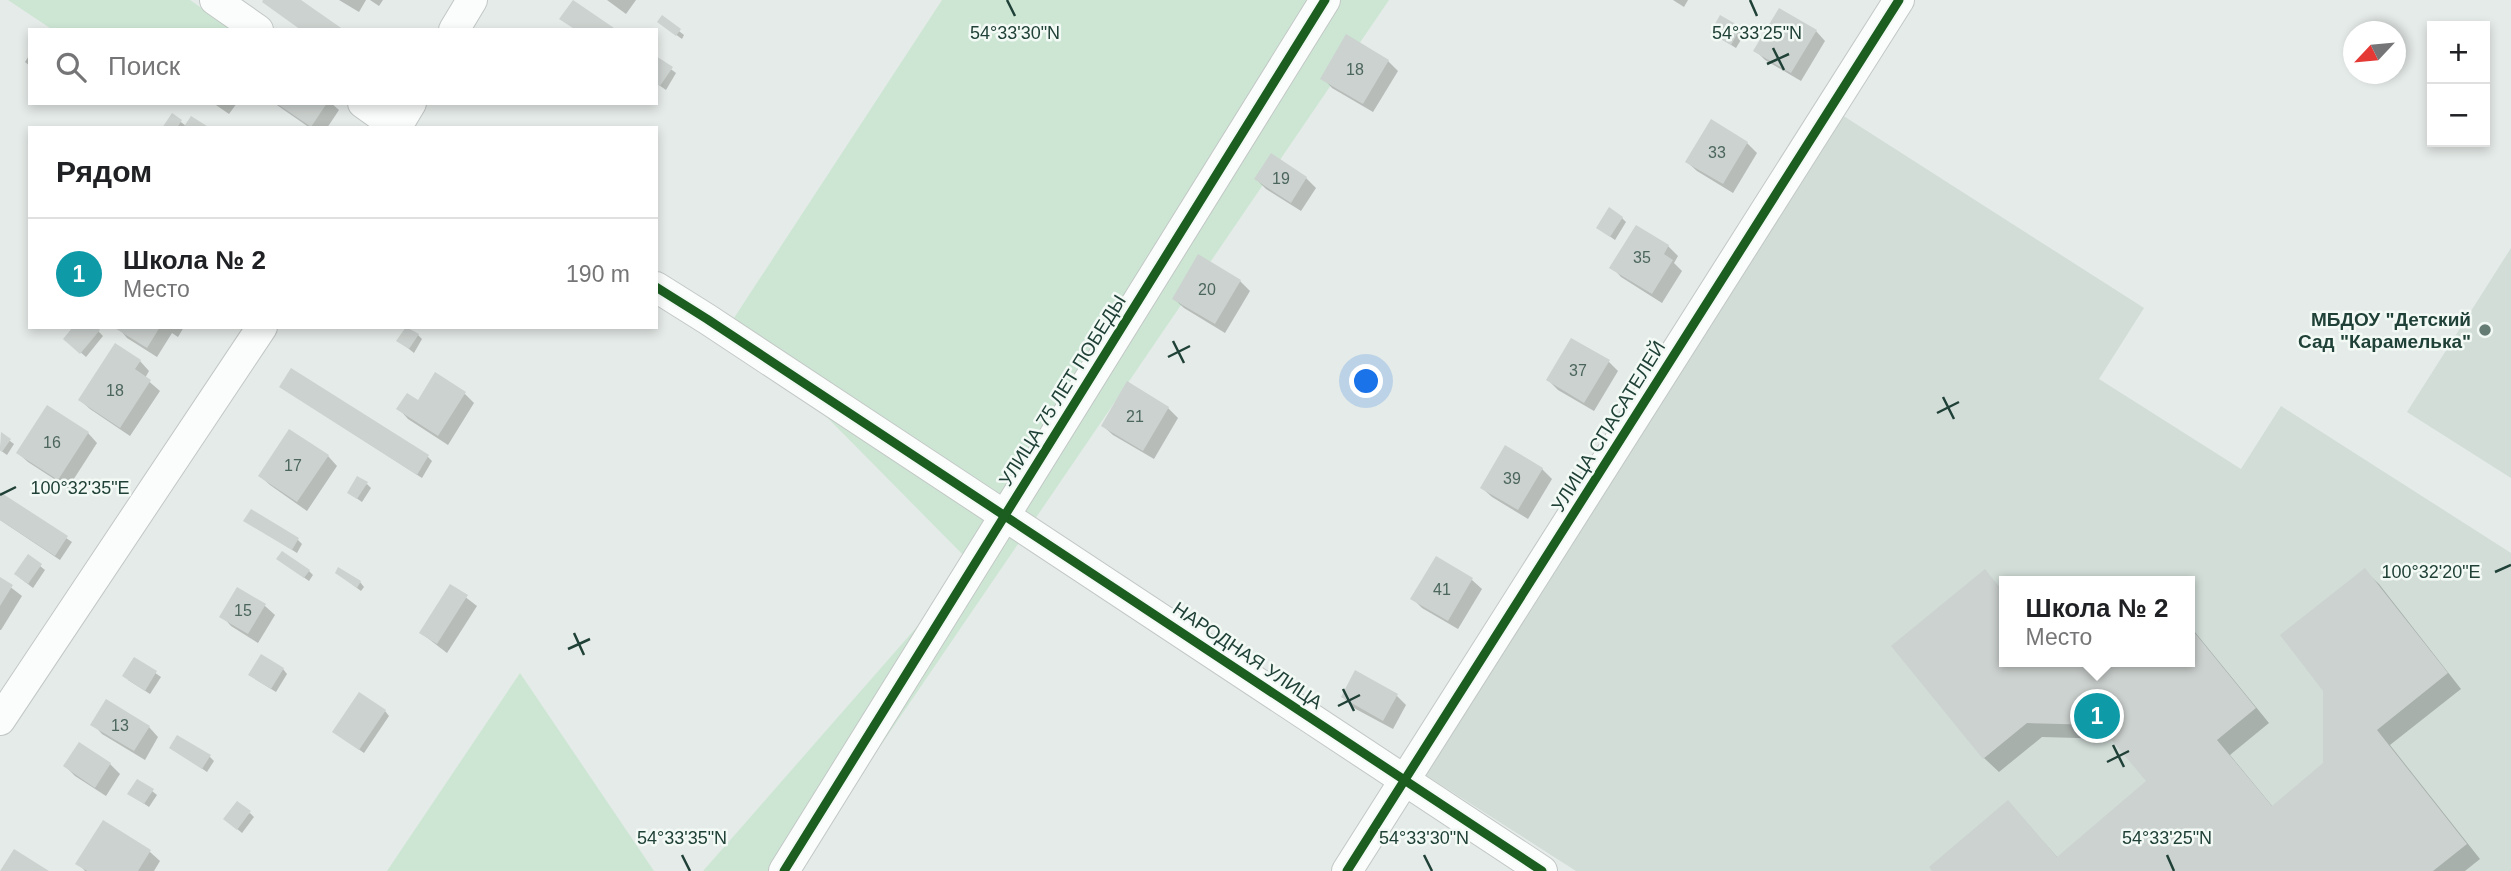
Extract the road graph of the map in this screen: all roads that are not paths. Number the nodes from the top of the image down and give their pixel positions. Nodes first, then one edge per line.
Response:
1 (215, 0) edge
2 (472, 0) edge
3 (1325, 0) edge
4 (1899, 0) edge
5 (255, 28) edge
6 (455, 28) edge
7 (366, 105) edge
8 (410, 105) edge
9 (394, 126) edge
10 (398, 126) edge
11 (658, 288) edge
12 (261, 329) edge
13 (1005, 516) junction
14 (0, 720) edge
15 (1404, 779) junction
16 (785, 871) edge
17 (1347, 871) edge
18 (1542, 871) edge

1 - 5 street
2 - 6 street
3 - 13 street, УЛИЦА 75 ЛЕТ ПОБЕДЫ
4 - 15 street, УЛИЦА СПАСАТЕЛЕЙ
7 - 9 street
8 - 10 street
11 - 13 street, НАРОДНАЯ УЛИЦА
12 - 14 street
13 - 15 street, НАРОДНАЯ УЛИЦА
13 - 16 street, УЛИЦА 75 ЛЕТ ПОБЕДЫ
15 - 17 street, УЛИЦА СПАСАТЕЛЕЙ
15 - 18 street, НАРОДНАЯ УЛИЦА

